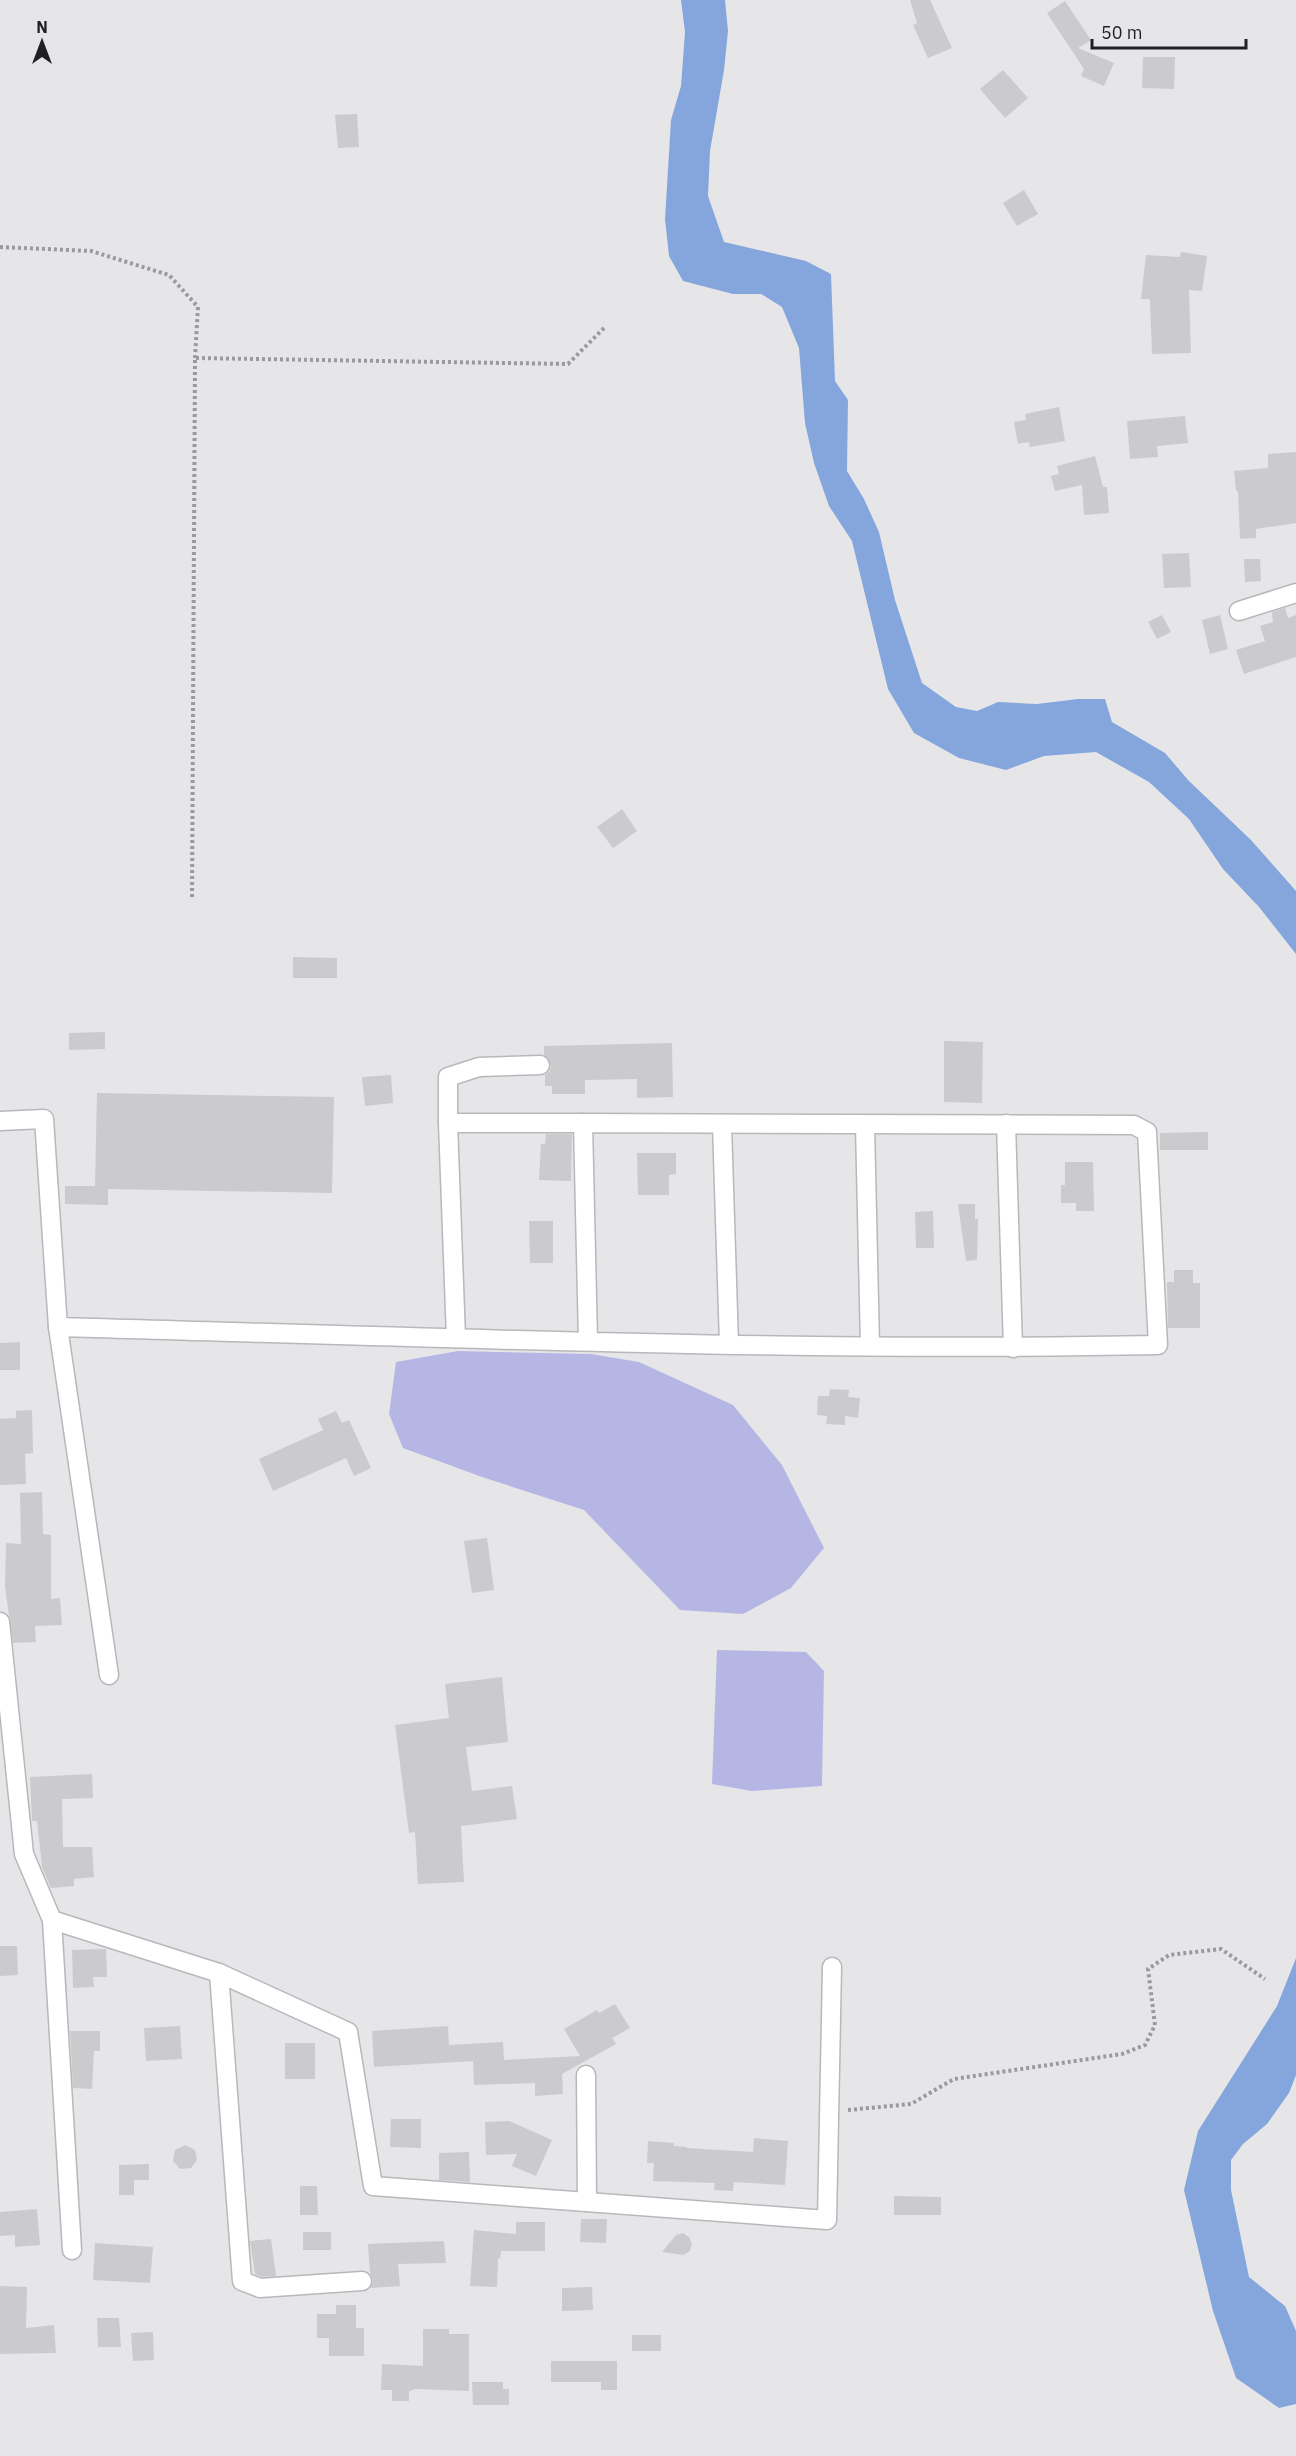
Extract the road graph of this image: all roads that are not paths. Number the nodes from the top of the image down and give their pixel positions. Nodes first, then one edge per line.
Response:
1 (1296, 593) edge
2 (1239, 611) dead end
3 (540, 1065) dead end
4 (0, 1121) edge
5 (448, 1123) junction
6 (583, 1123) junction
7 (1006, 1124) junction
8 (722, 1125) junction
9 (865, 1125) junction
10 (58, 1327) junction
11 (456, 1338) junction
12 (588, 1341) junction
13 (729, 1344) junction
14 (870, 1346) junction
15 (1013, 1348) junction
16 (0, 1622) edge
17 (109, 1675) dead end
18 (52, 1920) junction
19 (832, 1967) dead end
20 (219, 1973) junction
21 (586, 2075) dead end
22 (587, 2202) junction
23 (72, 2250) dead end
24 (362, 2281) dead end

1 - 2 street
3 - 5 street
4 - 10 street
5 - 6 street
5 - 11 street
6 - 8 street
6 - 12 street
7 - 9 street
7 - 15 street
7 - 15 street
8 - 9 street
8 - 13 street
9 - 14 street
10 - 11 street
10 - 17 street
11 - 12 street
12 - 13 street
13 - 14 street
14 - 15 street
16 - 18 street
18 - 20 street
18 - 23 street
19 - 22 street
20 - 22 street
20 - 24 street
21 - 22 street

